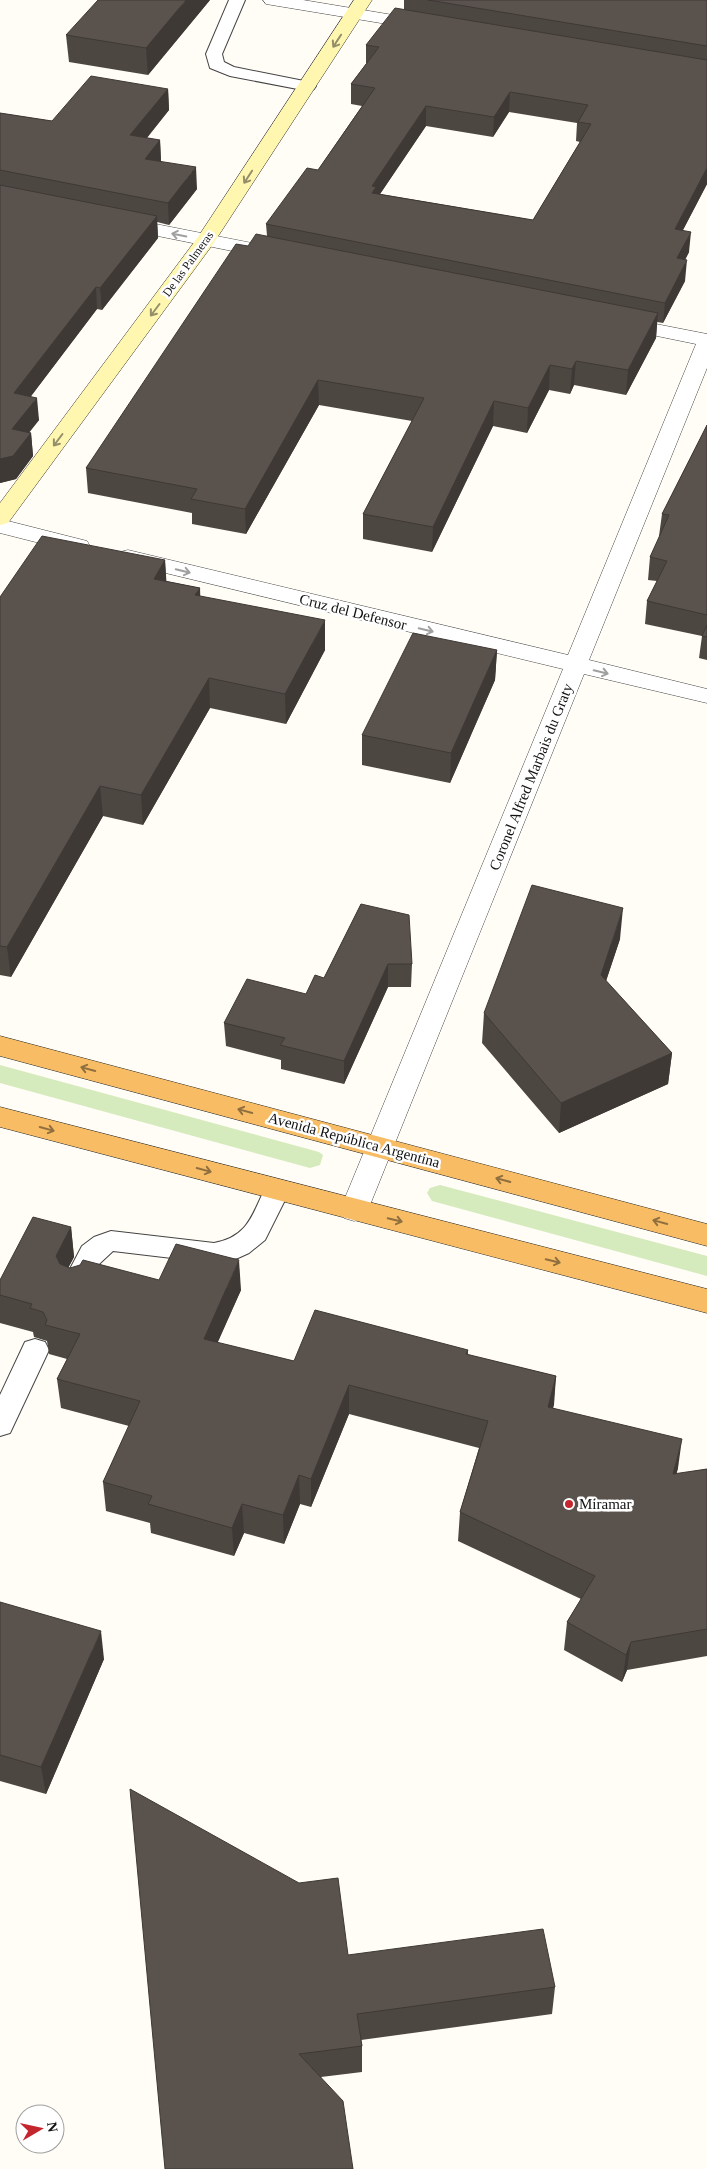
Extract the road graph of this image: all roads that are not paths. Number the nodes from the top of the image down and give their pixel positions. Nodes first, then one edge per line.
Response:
1 (237, 0) edge
2 (272, 0) edge
3 (359, 7) edge
4 (436, 27) edge
5 (308, 86) junction
6 (103, 220) edge
7 (206, 240) junction
8 (293, 257) edge
9 (601, 319) edge
10 (707, 342) edge
11 (0, 518) edge
12 (0, 526) edge
13 (576, 666) junction
14 (707, 696) edge
15 (0, 1046) edge
16 (0, 1117) edge
17 (380, 1147) junction
18 (277, 1190) junction
19 (354, 1210) junction
20 (707, 1235) edge
21 (74, 1286) edge
22 (707, 1301) edge
23 (35, 1350) dead end
24 (0, 1424) edge

1 - 5 lane
2 - 3 street
3 - 4 street
3 -> 5 main road, De las Palmeras
5 -> 7 main road, De las Palmeras
7 -> 6 street
7 - 8 street
7 -> 11 main road, De las Palmeras
9 - 10 street
10 - 13 street, Coronel Alfred Marbais du Graty
12 -> 13 street, Cruz del Defensor
13 -> 14 street, Cruz del Defensor
13 - 17 street, Coronel Alfred Marbais du Graty
17 -> 15 highway, Avenida República Argentina
16 -> 18 highway
17 - 19 street, Coronel Alfred Marbais du Graty
20 -> 17 highway, Avenida República Argentina
18 - 19 highway
18 - 21 lane
19 -> 22 highway
23 - 24 lane

